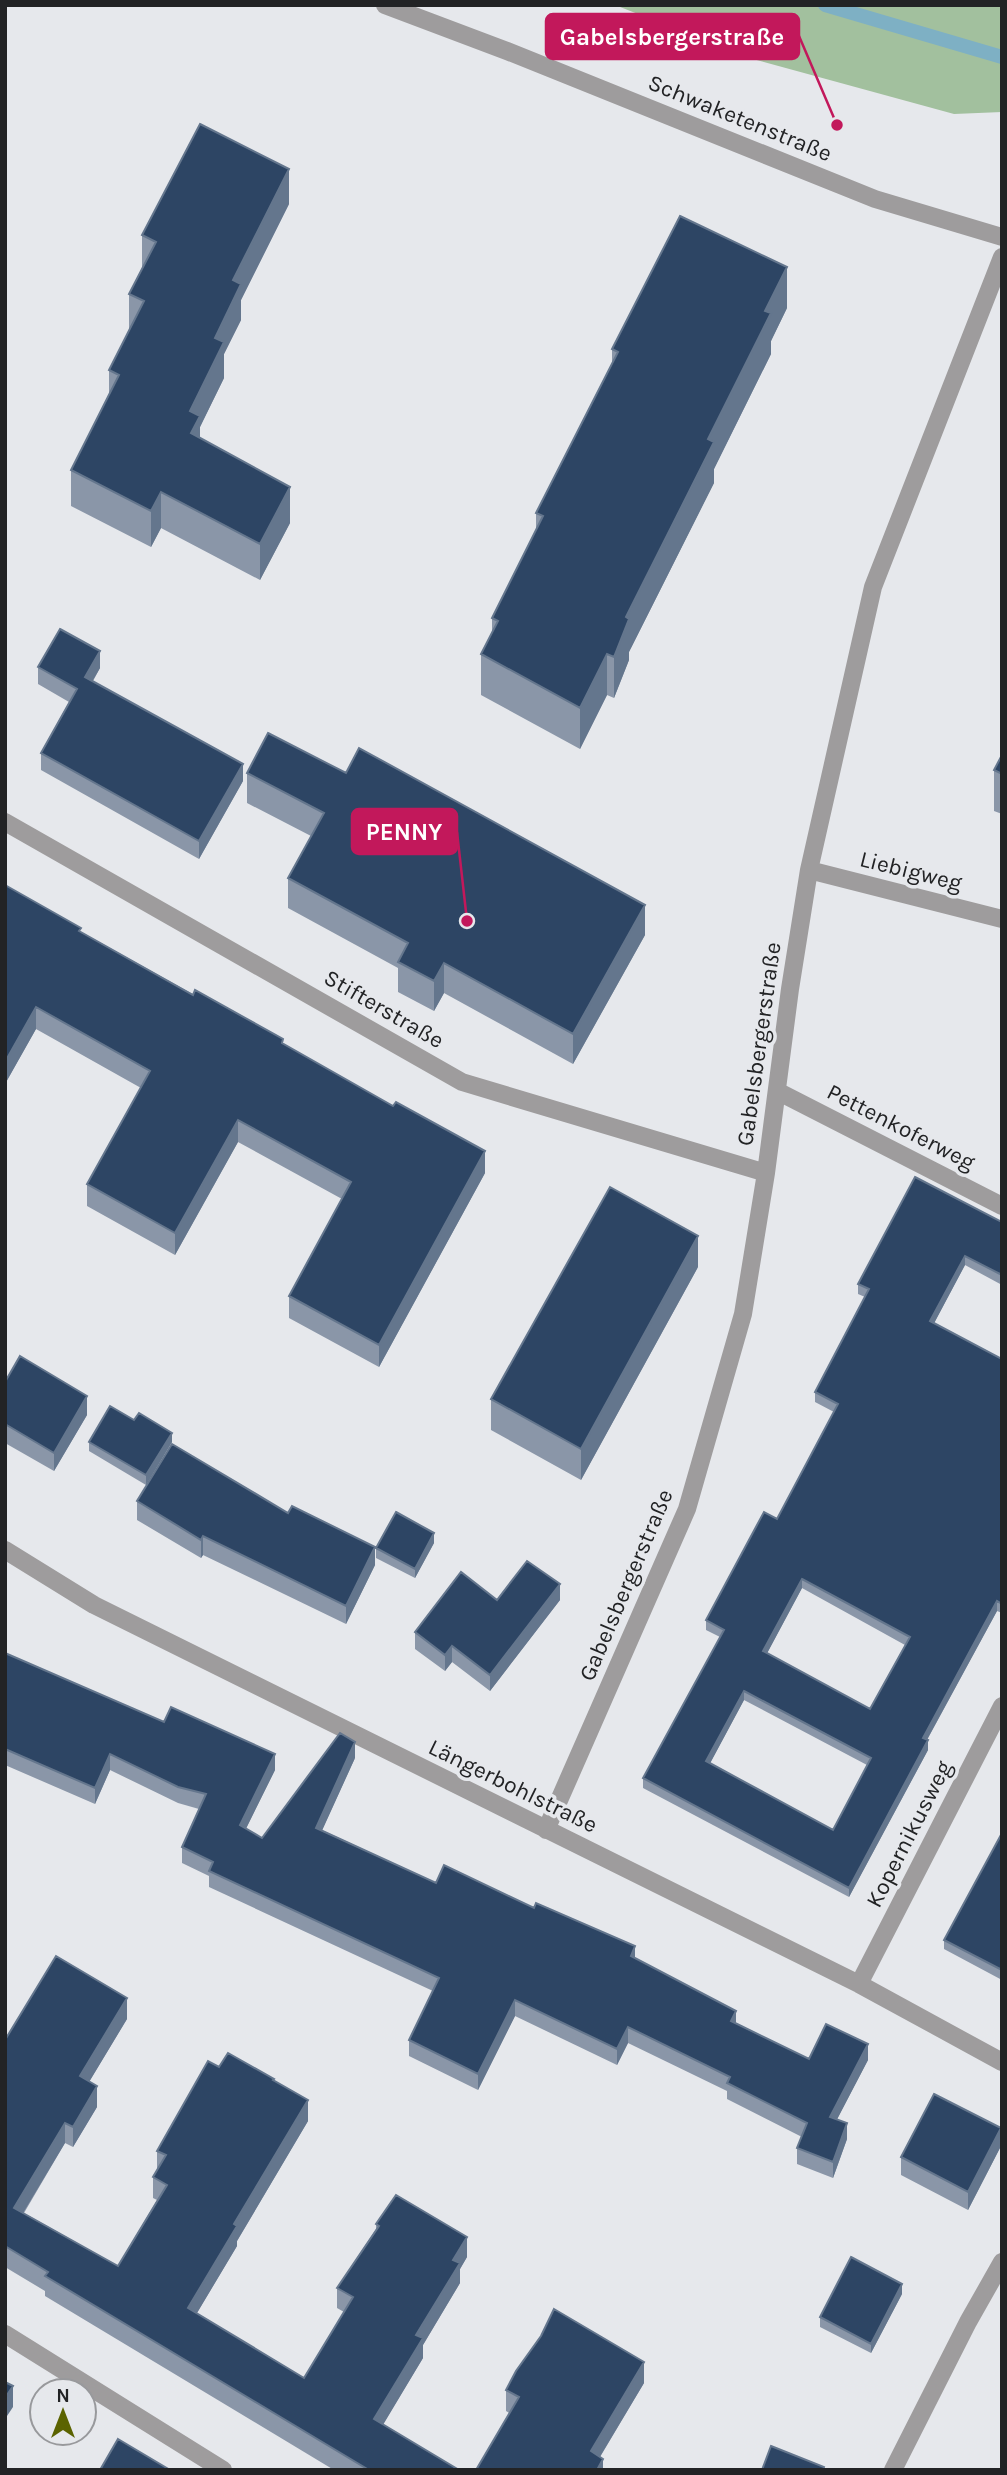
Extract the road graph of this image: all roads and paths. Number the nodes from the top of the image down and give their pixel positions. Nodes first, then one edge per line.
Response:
1 (385, 5) edge
2 (1002, 237) edge
3 (1002, 257) edge
4 (5, 822) edge
5 (809, 870) junction
6 (1002, 919) edge
7 (778, 1091) junction
8 (766, 1173) junction
9 (1002, 1206) edge
10 (5, 1550) edge
11 (1002, 1706) edge
12 (546, 1830) junction
13 (859, 1984) junction
14 (1002, 2063) edge
15 (1002, 2262) edge
16 (5, 2334) edge
17 (223, 2470) edge
18 (893, 2470) edge

1 - 2 street, Schwaketenstraße
3 - 5 street, Gabelsbergerstraße
4 - 8 street, Stifterstraße
5 - 6 street, Liebigweg
5 - 7 street, Gabelsbergerstraße
7 - 8 street, Gabelsbergerstraße
7 - 9 street, Pettenkoferweg
8 - 12 street, Gabelsbergerstraße
10 - 12 street, Längerbohlstraße
11 - 13 street, Kopernikusweg
12 - 13 street, Längerbohlstraße
13 - 14 street, Längerbohlstraße
15 - 18 street
16 - 17 street

